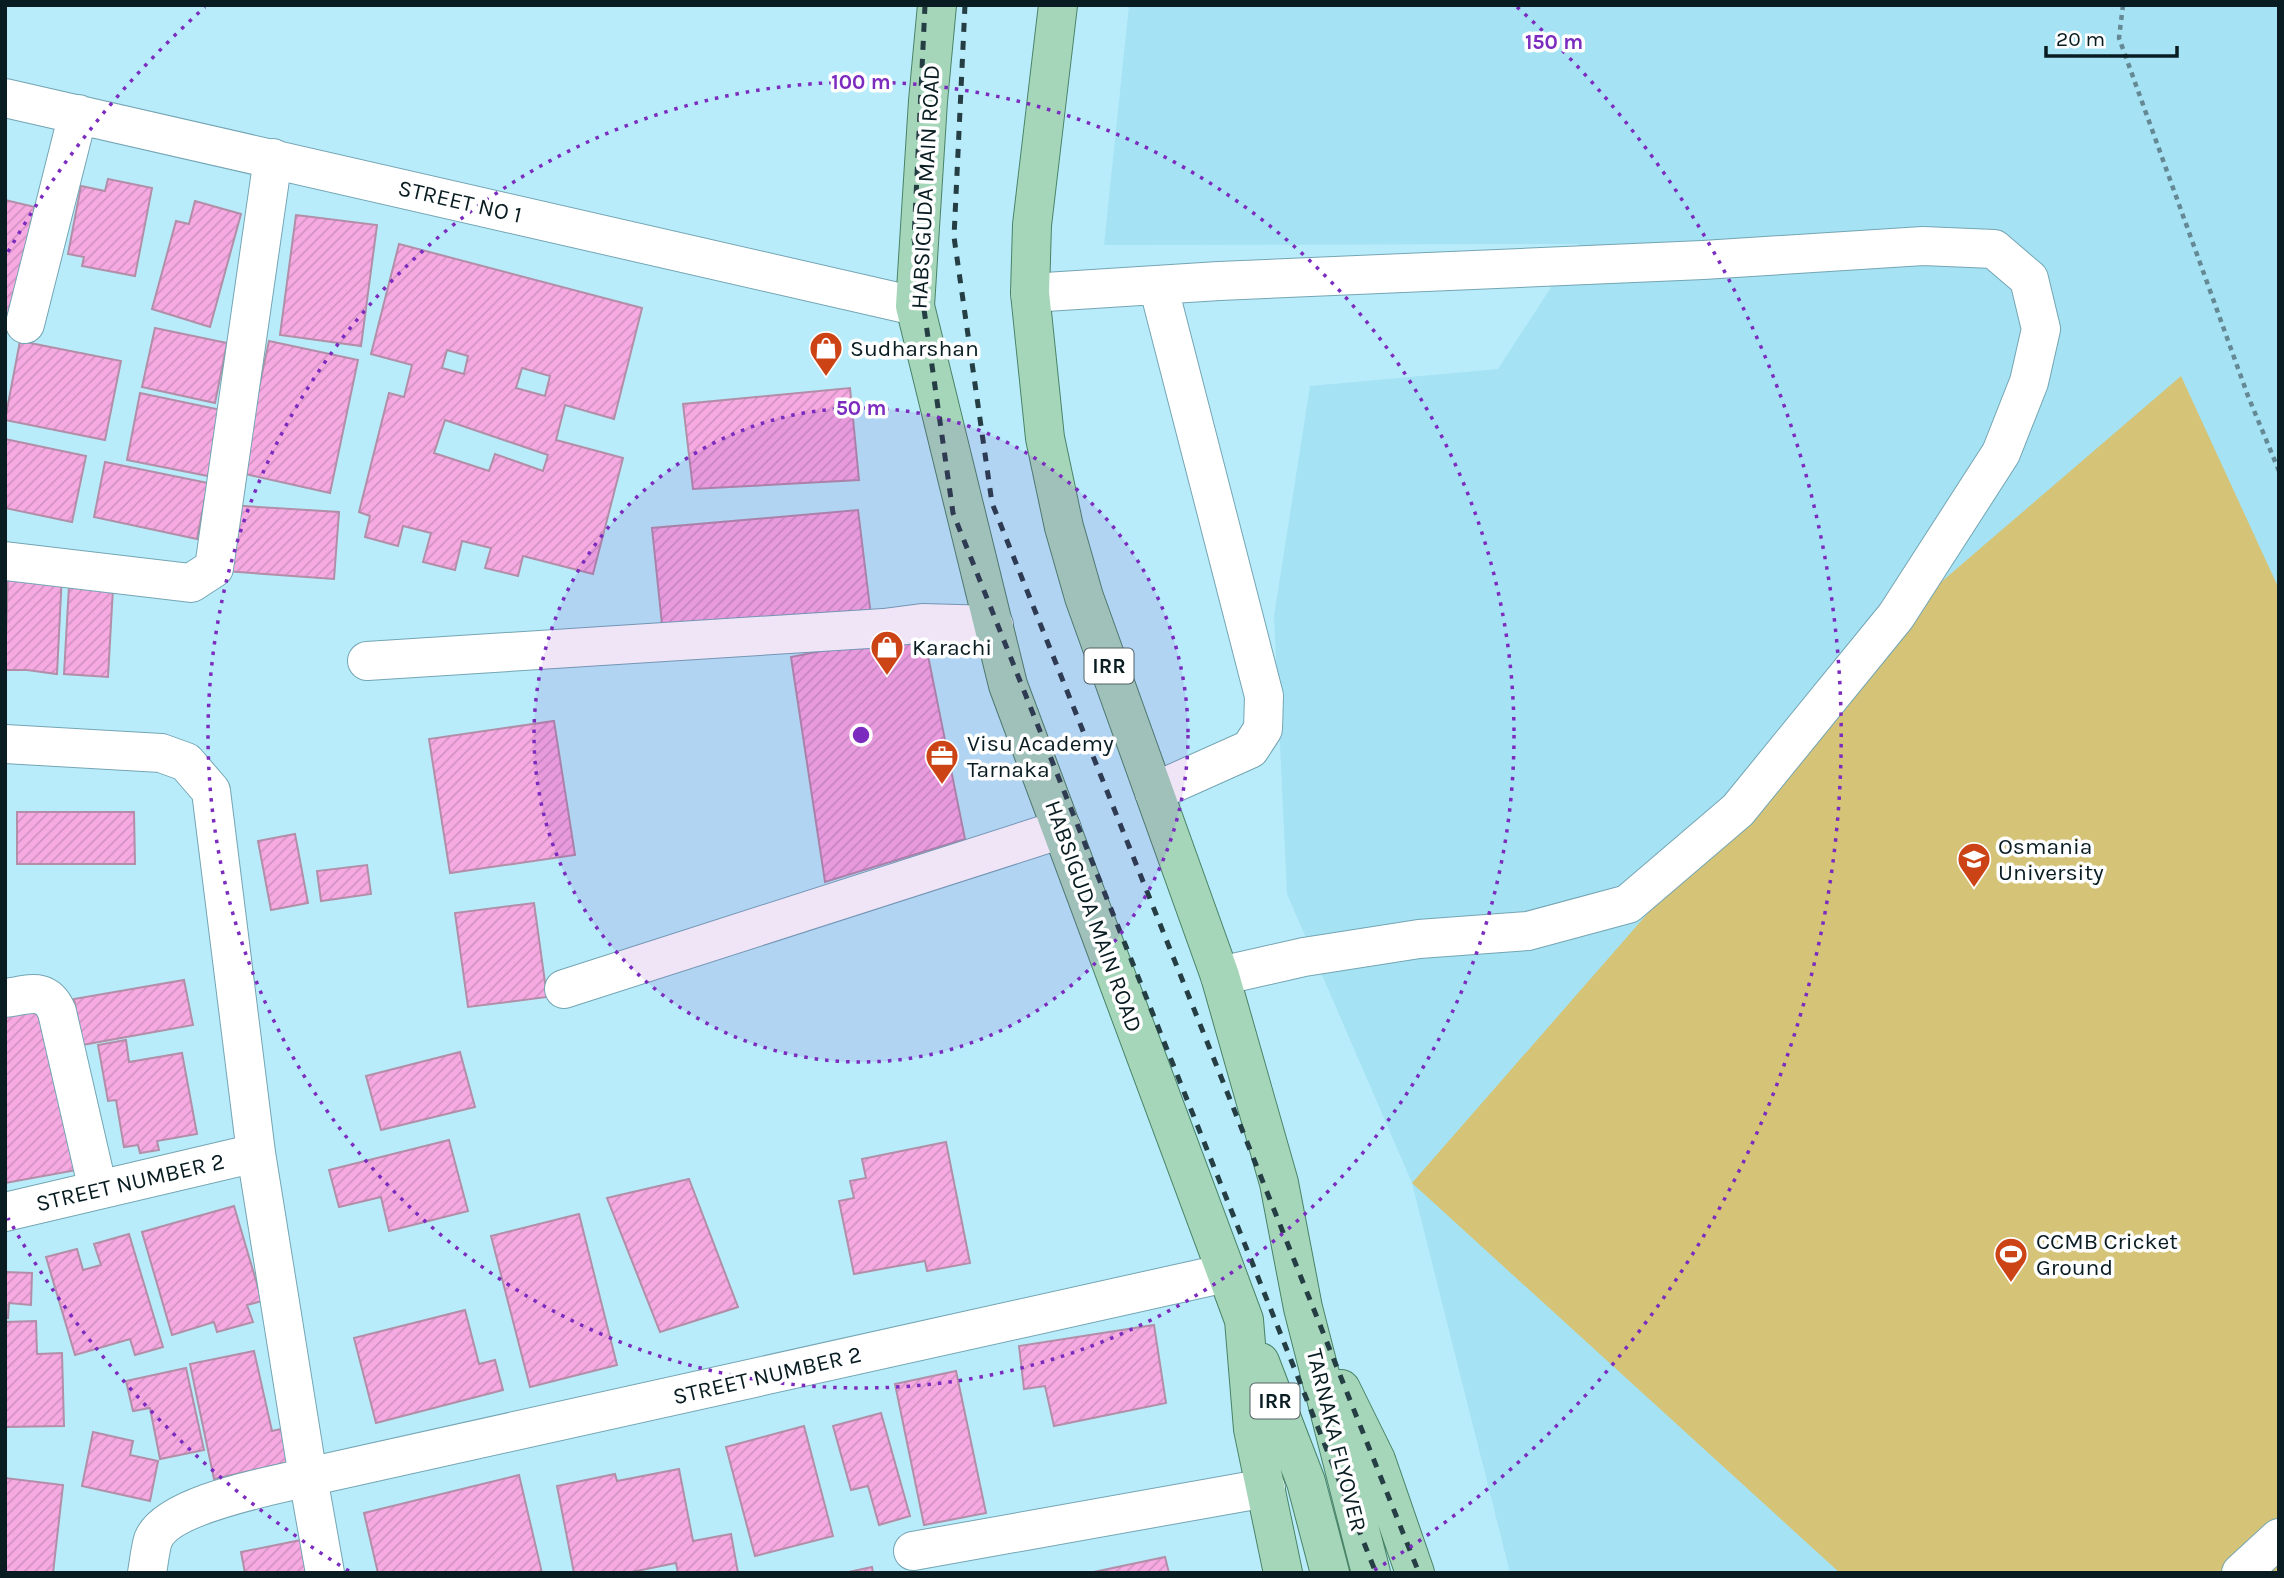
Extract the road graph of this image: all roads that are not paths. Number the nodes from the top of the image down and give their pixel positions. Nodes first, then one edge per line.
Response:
1 (937, 5) edge
2 (1058, 5) edge
3 (5, 98) edge
4 (78, 114) junction
5 (274, 158) junction
6 (1158, 285) junction
7 (1030, 293) junction
8 (915, 306) junction
9 (25, 324) dead end
10 (5, 561) edge
11 (994, 625) junction
12 (367, 661) dead end
13 (5, 744) edge
14 (1154, 792) junction
15 (1062, 829) junction
16 (1220, 976) junction
17 (564, 989) dead end
18 (5, 998) edge
19 (256, 1153) junction
20 (98, 1190) junction
21 (5, 1212) edge
22 (1226, 1273) junction
23 (1303, 1308) junction
24 (1244, 1320) junction
25 (308, 1477) junction
26 (1266, 1488) junction
27 (2279, 1538) edge
28 (913, 1551) dead end
29 (147, 1573) edge
30 (326, 1573) edge
31 (1283, 1573) edge
32 (1329, 1573) edge
33 (1371, 1573) edge
34 (1415, 1573) edge
35 (2241, 1573) edge

1 - 8 main road, HABSIGUDA MAIN ROAD / IRR
2 - 7 main road, IRR
3 - 4 street, STREET NO 1
4 - 5 street, STREET NO 1
4 - 9 street
5 - 8 street, STREET NO 1
5 - 10 street
6 - 7 street
6 - 14 street
6 - 16 street
7 - 14 main road, IRR
8 - 11 main road, HABSIGUDA MAIN ROAD / IRR
11 - 12 street
11 - 15 main road, HABSIGUDA MAIN ROAD / IRR
13 - 19 street
14 - 16 main road, IRR
15 - 17 street
15 - 22 main road, HABSIGUDA MAIN ROAD / IRR
16 - 23 main road, IRR
18 - 20 street
19 - 20 street, STREET NUMBER 2
19 - 25 street
20 - 21 street, STREET NUMBER 2
22 - 24 main road, HABSIGUDA MAIN ROAD / IRR
22 - 25 street, STREET NUMBER 2
23 - 33 main road, TARNAKA FLYOVER / IRR
23 - 34 main road
24 - 26 main road, HABSIGUDA MAIN ROAD
24 - 32 main road, TARNAKA FLYOVER / IRR
25 - 29 street, STREET NUMBER 2
25 - 30 street
26 - 28 street
26 - 31 main road, HABSIGUDA MAIN ROAD
27 - 35 street

